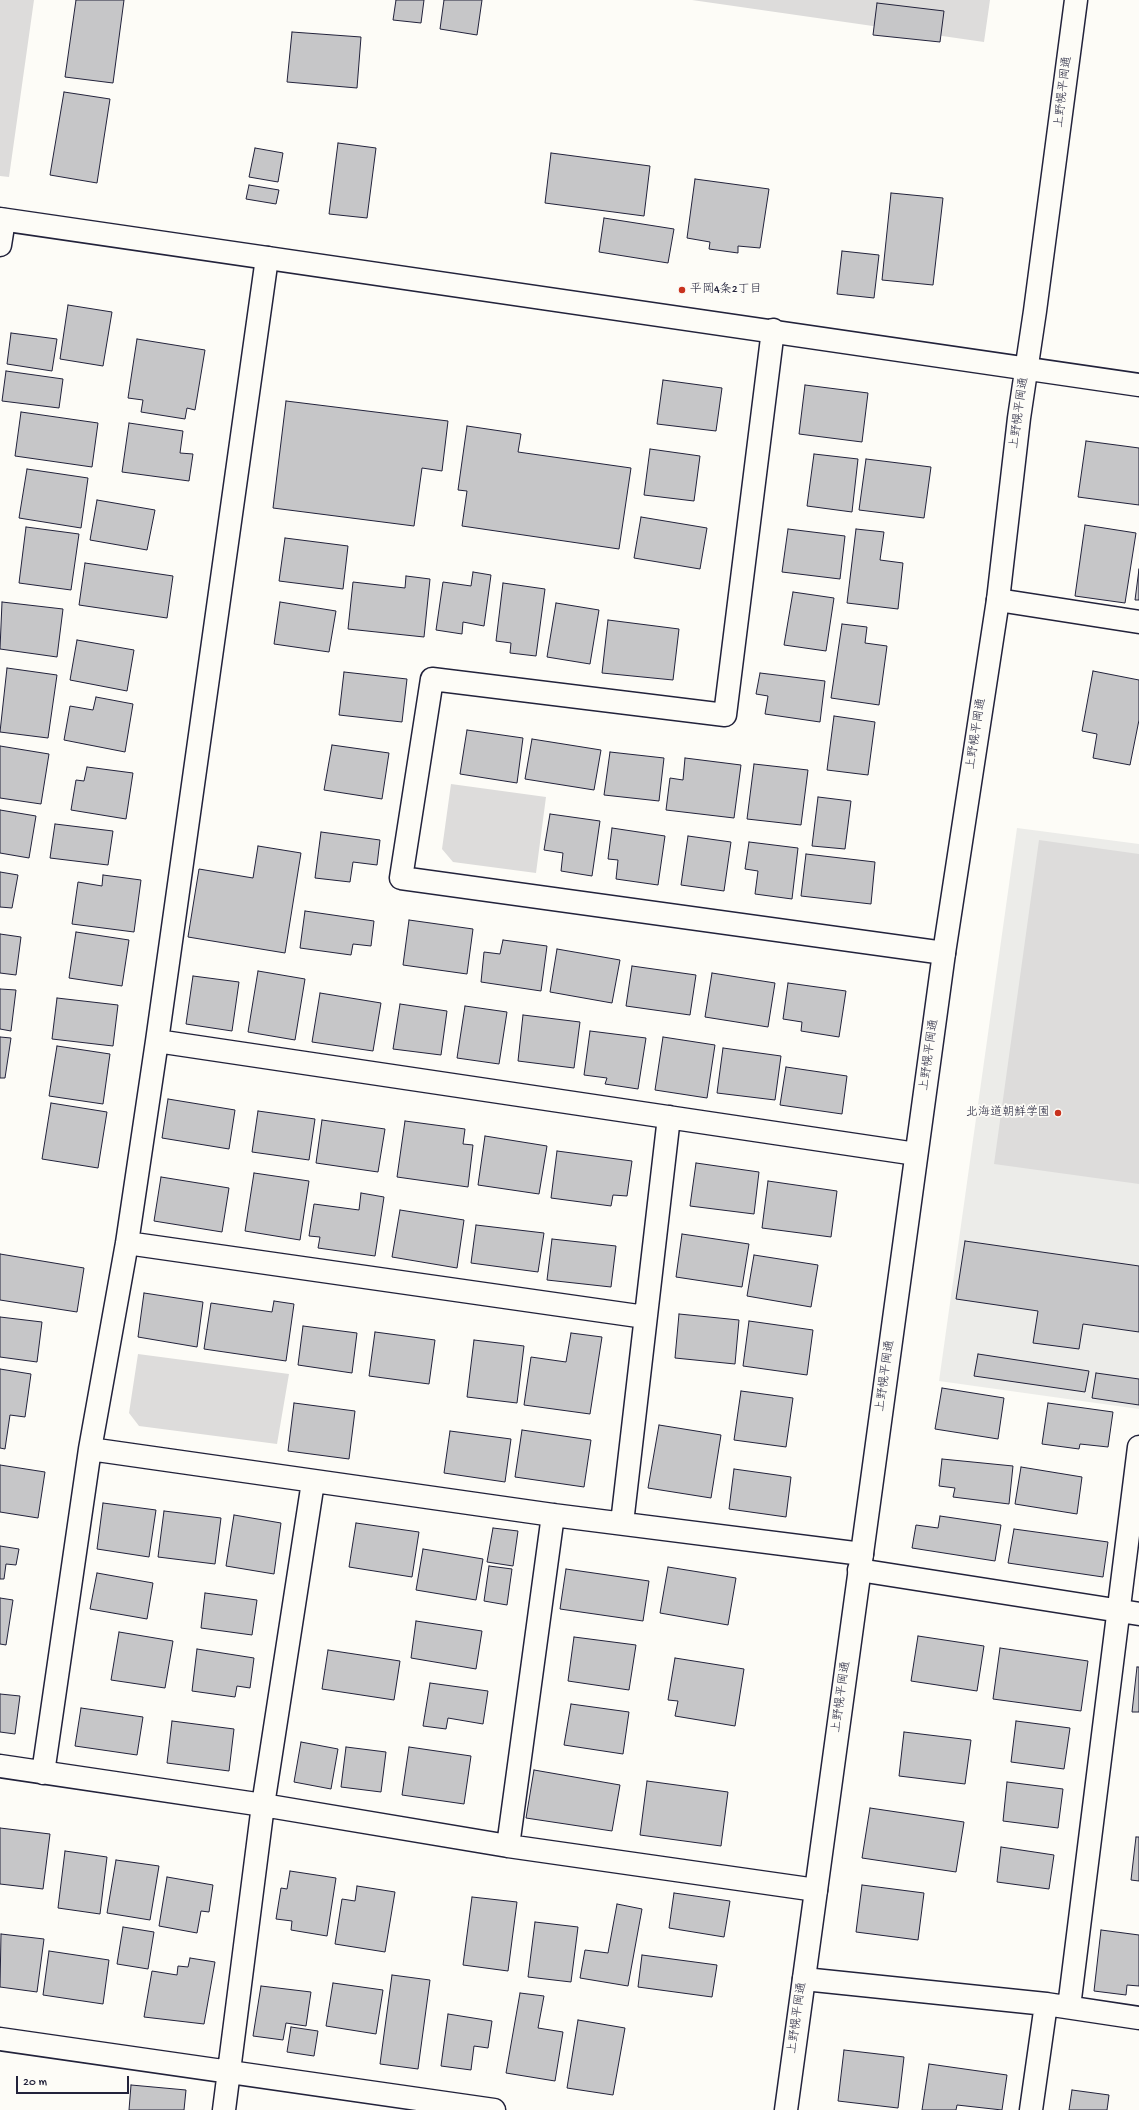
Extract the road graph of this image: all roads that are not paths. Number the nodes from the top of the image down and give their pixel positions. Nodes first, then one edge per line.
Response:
1 (1076, 0) edge
2 (2, 219) edge
3 (0, 245) edge
4 (267, 258) junction
5 (773, 330) junction
6 (1026, 369) junction
7 (1139, 385) edge
8 (998, 600) junction
9 (1139, 622) edge
10 (944, 953) junction
11 (157, 1041) junction
12 (668, 1117) junction
13 (916, 1154) junction
14 (127, 1243) junction
15 (645, 1317) junction
16 (1139, 1447) edge
17 (90, 1449) junction
18 (313, 1482) junction
19 (553, 1515) junction
20 (622, 1523) junction
21 (860, 1562) junction
22 (1117, 1612) junction
23 (1139, 1614) edge
24 (0, 1766) edge
25 (43, 1773) junction
26 (263, 1805) junction
27 (508, 1846) junction
28 (816, 1890) junction
29 (804, 1979) junction
30 (1046, 2004) junction
31 (1069, 2008) junction
32 (1139, 2018) edge
33 (0, 2039) edge
34 (230, 2072) junction
35 (224, 2110) edge
36 (494, 2110) edge
37 (786, 2110) edge
38 (1031, 2110) edge

1 - 6 street, 上野幌平岡通
2 - 3 street
2 - 4 street
4 - 5 street
4 - 11 street
5 - 6 street
5 - 10 street
6 - 7 street
6 - 8 street, 上野幌平岡通
8 - 9 street
8 - 10 street, 上野幌平岡通
10 - 13 street, 上野幌平岡通
11 - 12 street
11 - 14 street
12 - 13 street
12 - 15 street
13 - 21 street, 上野幌平岡通
14 - 15 street
14 - 17 street
15 - 20 street
16 - 22 street
17 - 18 street
17 - 25 street
18 - 19 street
18 - 26 street
19 - 20 street
19 - 27 street
20 - 21 street
21 - 22 street
21 - 28 street, 上野幌平岡通
22 - 23 street
22 - 31 street
24 - 25 street
25 - 26 street
26 - 27 street
26 - 34 street
27 - 28 street
28 - 29 street, 上野幌平岡通
29 - 30 street
29 - 37 street, 上野幌平岡通
30 - 31 street
30 - 38 street
31 - 32 street
33 - 34 street
34 - 35 street
34 - 36 street

